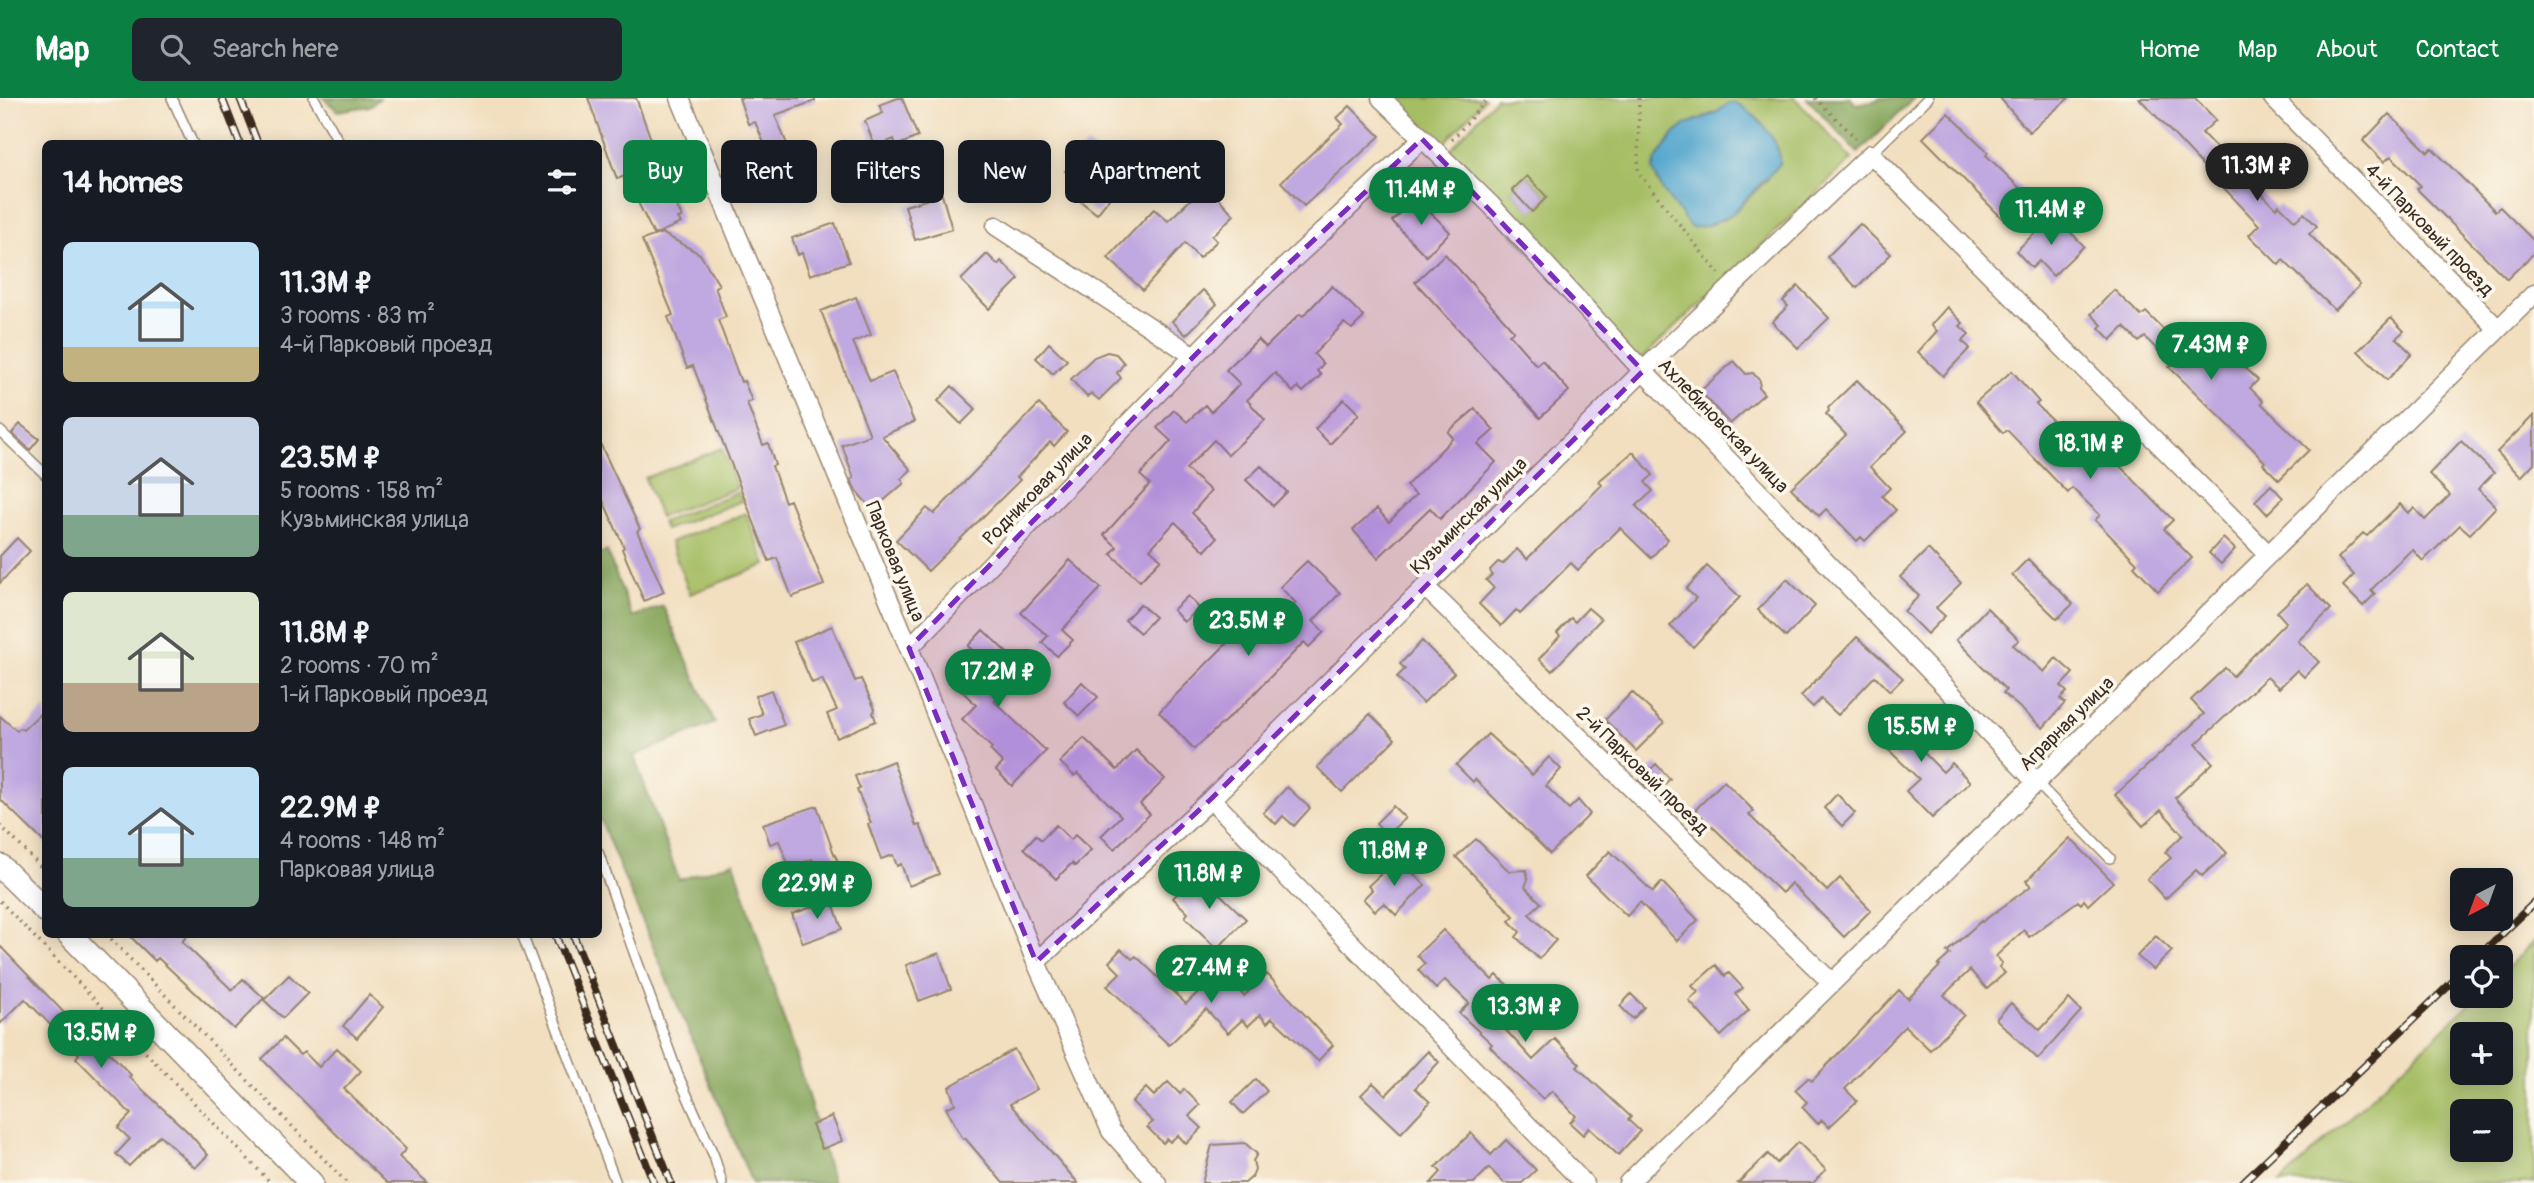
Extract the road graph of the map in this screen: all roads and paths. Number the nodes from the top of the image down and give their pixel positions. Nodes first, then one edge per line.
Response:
1 (172, 98) edge
2 (314, 98) edge
3 (680, 98) edge
4 (1381, 98) edge
5 (1489, 98) edge
6 (1639, 98) edge
7 (1815, 98) edge
8 (1928, 98) edge
9 (2273, 98) edge
10 (1422, 139) junction
11 (191, 140) edge
12 (338, 140) edge
13 (1871, 154) junction
14 (1439, 155) junction
15 (996, 226) dead end
16 (1730, 289) junction
17 (2534, 293) edge
18 (2498, 329) junction
19 (1194, 356) junction
20 (1643, 371) junction
21 (0, 431) edge
22 (42, 471) edge
23 (2268, 554) junction
24 (1425, 587) junction
25 (909, 648) junction
26 (2036, 782) junction
27 (1211, 799) junction
28 (0, 825) edge
29 (2110, 858) dead end
30 (602, 863) edge
31 (0, 866) edge
32 (42, 868) edge
33 (0, 901) edge
34 (42, 907) edge
35 (73, 938) edge
36 (110, 938) edge
37 (524, 938) edge
38 (1035, 962) junction
39 (1832, 983) junction
40 (271, 1183) edge
41 (311, 1183) edge
42 (347, 1183) edge
43 (615, 1183) edge
44 (722, 1183) edge
45 (1157, 1183) edge
46 (1584, 1183) edge
47 (1628, 1183) edge

1 - 11 lane
2 - 12 lane
3 - 25 street, Парковая улица
4 - 10 street, Ахлебиновская улица
5 - 14 path
6 - 16 path
7 - 13 path
8 - 13 lane, Кузьминская улица
9 - 18 street, 4-й Парковый проезд
10 - 14 street, Ахлебиновская улица
10 - 19 street, Родниковая улица
13 - 16 street, Кузьминская улица
13 - 23 street
14 - 20 street, Ахлебиновская улица
15 - 19 street
16 - 20 street, Кузьминская улица
17 - 18 street, Аграрная улица
18 - 23 street, Аграрная улица
19 - 25 street, Родниковая улица
20 - 24 street, Кузьминская улица
20 - 26 street, Ахлебиновская улица
21 - 22 lane
23 - 26 street, Аграрная улица
24 - 27 street, Кузьминская улица
24 - 39 street, 2-й Парковый проезд
25 - 38 street, Парковая улица
26 - 29 lane
26 - 39 street, Аграрная улица
27 - 38 street, Кузьминская улица
27 - 46 street
28 - 32 path
30 - 44 lane
31 - 34 street
33 - 40 path
35 - 41 street
36 - 42 path
37 - 43 lane
38 - 45 street, Парковая улица
39 - 47 street, Аграрная улица

